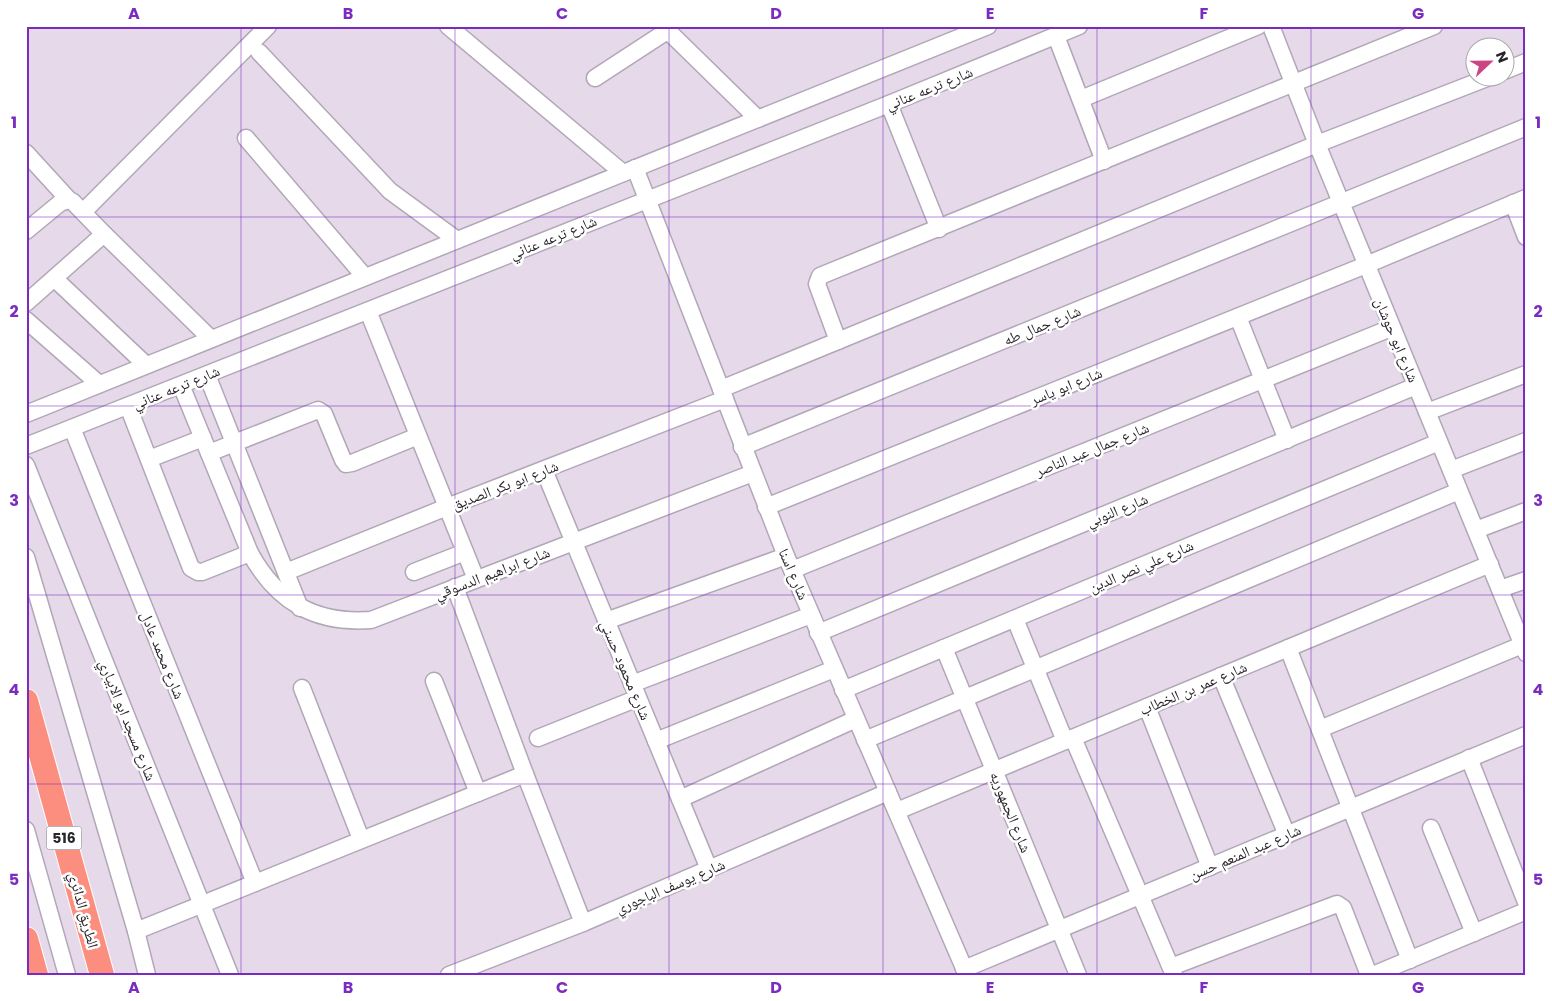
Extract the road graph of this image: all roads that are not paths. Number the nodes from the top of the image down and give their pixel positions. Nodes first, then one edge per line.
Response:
1 (268, 26) edge
2 (448, 26) edge
3 (988, 26) edge
4 (1078, 26) edge
5 (1258, 26) edge
6 (1271, 26) edge
7 (1434, 26) edge
8 (665, 29) edge
9 (1056, 36) junction
10 (259, 52) dead end
11 (1526, 62) edge
12 (1514, 67) edge
13 (595, 78) dead end
14 (1292, 83) junction
15 (1464, 87) edge
16 (1081, 99) junction
17 (889, 104) junction
18 (758, 119) junction
19 (1526, 127) edge
20 (246, 138) dead end
21 (1317, 144) junction
22 (26, 153) edge
23 (1104, 161) junction
24 (629, 170) junction
25 (69, 200) junction
26 (647, 200) junction
27 (1519, 201) edge
28 (1341, 203) junction
29 (83, 212) junction
30 (939, 228) junction
31 (26, 231) edge
32 (104, 234) junction
33 (1526, 236) edge
34 (457, 240) junction
35 (1366, 265) junction
36 (365, 277) junction
37 (55, 279) junction
38 (26, 303) edge
39 (368, 311) junction
40 (1238, 317) junction
41 (26, 320) edge
42 (1392, 328) junction
43 (211, 339) junction
44 (838, 341) junction
45 (146, 365) junction
46 (1526, 374) edge
47 (206, 375) junction
48 (1263, 380) junction
49 (98, 384) junction
50 (181, 385) junction
51 (1416, 386) junction
52 (723, 394) junction
53 (128, 406) junction
54 (1427, 412) junction
55 (26, 414) edge
56 (72, 428) junction
57 (418, 436) junction
58 (202, 438) junction
59 (1287, 440) junction
60 (1526, 441) edge
61 (1439, 442) junction
62 (234, 443) junction
63 (26, 446) edge
64 (742, 447) junction
65 (209, 453) junction
66 (149, 459) junction
67 (26, 465) edge
68 (544, 470) junction
69 (1451, 470) junction
70 (753, 473) junction
71 (252, 488) junction
72 (1459, 491) junction
73 (227, 498) junction
74 (447, 507) junction
75 (766, 507) junction
76 (1526, 511) edge
77 (1476, 530) junction
78 (573, 541) junction
79 (465, 552) junction
80 (250, 553) junction
81 (26, 557) edge
82 (789, 563) junction
83 (1490, 564) junction
84 (286, 572) junction
85 (414, 572) dead end
86 (476, 579) junction
87 (1526, 580) edge
88 (455, 587) junction
89 (1500, 589) junction
90 (300, 608) junction
91 (811, 615) junction
92 (1015, 619) junction
93 (606, 621) junction
94 (818, 633) junction
95 (944, 648) junction
96 (1288, 648) junction
97 (1524, 649) edge
98 (834, 669) junction
99 (1035, 669) junction
100 (1221, 676) junction
101 (434, 680) dead end
102 (302, 688) dead end
103 (843, 690) junction
104 (635, 691) junction
105 (965, 698) junction
106 (26, 701) edge
107 (1147, 707) junction
108 (856, 719) junction
109 (1320, 728) junction
110 (1526, 735) edge
111 (538, 738) dead end
112 (1069, 739) junction
113 (866, 740) junction
114 (656, 741) junction
115 (1469, 758) junction
116 (994, 770) junction
117 (525, 774) junction
118 (478, 792) junction
119 (888, 792) junction
120 (680, 799) junction
121 (1351, 808) junction
122 (897, 811) junction
123 (1431, 828) dead end
124 (26, 830) edge
125 (1286, 835) junction
126 (361, 840) junction
127 (1210, 867) junction
128 (709, 869) junction
129 (255, 883) junction
130 (1140, 896) junction
131 (1526, 902) edge
132 (202, 904) junction
133 (1526, 911) edge
134 (583, 923) junction
135 (136, 930) junction
136 (1059, 930) junction
137 (1474, 933) junction
138 (26, 939) edge
139 (1410, 960) junction
140 (1173, 971) edge
141 (965, 972) edge
142 (36, 975) edge
143 (67, 975) edge
144 (102, 975) edge
145 (147, 975) edge
146 (230, 975) edge
147 (449, 975) edge
148 (1078, 975) edge
149 (1369, 975) edge
150 (1373, 975) edge

1 - 29 street
2 - 24 street
3 - 18 street, شارع ترعه عناني
4 - 9 street, شارع ترعه عناني
5 - 16 street
6 - 14 street, شارع ابو حوشان
7 - 14 street
8 - 13 street
8 - 18 street
9 - 16 street
9 - 17 street, شارع ترعه عناني
10 - 34 street
11 - 12 street
14 - 21 street, شارع ابو حوشان
14 - 23 street
15 - 21 street, شارع ابو بكر الصديق
16 - 23 street
17 - 26 street, شارع ترعه عناني
17 - 30 street
18 - 24 street, شارع ترعه عناني
19 - 28 street, شارع جمال طه
20 - 36 street
21 - 28 street, شارع ابو حوشان
21 - 44 street, شارع ابو بكر الصديق
22 - 25 street
23 - 30 street
24 - 26 street, شارع اسنا
24 - 34 street, شارع ترعه عناني
25 - 29 street
25 - 31 street
26 - 39 street, شارع ترعه عناني
26 - 52 street, شارع اسنا
27 - 33 street
27 - 35 street, شارع ابو ياسر
28 - 35 street, شارع ابو حوشان
28 - 64 street, شارع جمال طه
29 - 32 street
30 - 44 street
32 - 37 street
32 - 43 street
34 - 36 street, شارع ترعه عناني
35 - 40 street, شارع ابو ياسر
35 - 42 street, شارع ابو حوشان
36 - 43 street, شارع ترعه عناني
37 - 38 street
37 - 45 street
39 - 47 street, شارع ترعه عناني
39 - 57 street
40 - 48 street
40 - 75 street, شارع ابو ياسر
41 - 49 street
42 - 48 street, شارع جمال عبد الناصر
42 - 51 street, شارع ابو حوشان
43 - 45 street, شارع ترعه عناني
44 - 52 street, شارع ابو بكر الصديق
45 - 49 street, شارع ترعه عناني
46 - 54 street
47 - 50 street, شارع ترعه عناني
47 - 62 street
48 - 59 street
48 - 82 street, شارع جمال عبد الناصر
49 - 55 street, شارع ترعه عناني
50 - 53 street, شارع ترعه عناني
50 - 58 street, شارع ابراهيم الدسوقي
51 - 54 street, شارع ابو حوشان
51 - 59 street, شارع النوبي
52 - 64 street, شارع اسنا
52 - 68 street, شارع ابو بكر الصديق
53 - 56 street, شارع ترعه عناني
53 - 66 street
54 - 61 street, شارع ابو حوشان
56 - 63 street, شارع ترعه عناني
56 - 129 street, شارع محمد عادل
57 - 62 street
57 - 74 street
58 - 65 street, شارع ابراهيم الدسوقي
58 - 66 street
59 - 94 street, شارع النوبي
60 - 69 street
61 - 69 street, شارع ابو حوشان
61 - 92 street, شارع علي نصر الدين
62 - 65 street
62 - 71 street
64 - 70 street, شارع اسنا
65 - 73 street, شارع ابراهيم الدسوقي
66 - 80 street
67 - 132 street, شارع مسجد ابو الابياري
68 - 74 street, شارع ابو بكر الصديق
68 - 78 street, شارع محمود حسني
69 - 72 street, شارع ابو حوشان
70 - 75 street, شارع اسنا
70 - 78 street, شارع ابراهيم الدسوقي
71 - 73 street
71 - 84 street
72 - 77 street, شارع ابو حوشان
72 - 99 street
73 - 80 street, شارع ابراهيم الدسوقي
74 - 79 street
74 - 84 street, شارع ابو بكر الصديق
75 - 82 street, شارع اسنا
76 - 77 street
77 - 83 street, شارع ابو حوشان
78 - 86 street, شارع ابراهيم الدسوقي
78 - 93 street, شارع محمود حسني
79 - 85 street
79 - 86 street
80 - 90 street, شارع ابراهيم الدسوقي
81 - 135 street
82 - 91 street, شارع اسنا
82 - 93 street, شارع جمال عبد الناصر
83 - 89 street, شارع ابو حوشان
83 - 96 street, شارع عمر بن الخطاب
84 - 90 street
86 - 88 street, شارع ابراهيم الدسوقي
87 - 89 street
88 - 90 street, شارع ابراهيم الدسوقي
88 - 117 street
89 - 97 street, شارع ابو حوشان
91 - 94 street, شارع اسنا
91 - 104 street
92 - 95 street, شارع علي نصر الدين
92 - 99 street
93 - 104 street, شارع محمود حسني
94 - 98 street, شارع اسنا
95 - 103 street, شارع علي نصر الدين
95 - 105 street, شارع الجمهوريه
96 - 100 street, شارع عمر بن الخطاب
96 - 109 street
97 - 109 street
98 - 103 street, شارع اسنا
98 - 114 street
99 - 105 street
99 - 112 street
100 - 107 street, شارع عمر بن الخطاب
100 - 125 street
101 - 118 street
102 - 126 street
103 - 108 street, شارع اسنا
104 - 111 street
104 - 114 street, شارع محمود حسني
105 - 113 street
105 - 116 street, شارع الجمهوريه
106 - 144 highway, الطريق الدائري / 516
107 - 112 street, شارع عمر بن الخطاب
107 - 127 street
108 - 113 street, شارع اسنا
108 - 120 street
109 - 121 street
110 - 115 street, شارع عبد المنعم حسن
112 - 116 street, شارع عمر بن الخطاب
112 - 130 street
113 - 119 street, شارع اسنا
114 - 120 street, شارع محمود حسني
115 - 121 street, شارع عبد المنعم حسن
115 - 131 street
116 - 122 street, شارع عمر بن الخطاب
116 - 136 street, شارع الجمهوريه
117 - 118 street
117 - 134 street
118 - 126 street
119 - 122 street, شارع اسنا
119 - 128 street, شارع يوسف الباجوري
120 - 128 street, شارع محمود حسني
121 - 125 street, شارع عبد المنعم حسن
121 - 139 street
122 - 141 street, شارع اسنا
123 - 137 street
124 - 143 street
125 - 127 street, شارع عبد المنعم حسن
126 - 129 street
127 - 130 street, شارع عبد المنعم حسن
128 - 134 street, شارع يوسف الباجوري
129 - 132 street
130 - 136 street, شارع عبد المنعم حسن
130 - 140 street
132 - 135 street
132 - 146 street, شارع مسجد ابو الابياري
133 - 137 street
134 - 147 street, شارع يوسف الباجوري
135 - 145 street
136 - 141 street, شارع عبد المنعم حسن
136 - 148 street, شارع الجمهوريه
137 - 139 street
138 - 142 highway
139 - 150 street
140 - 149 street

